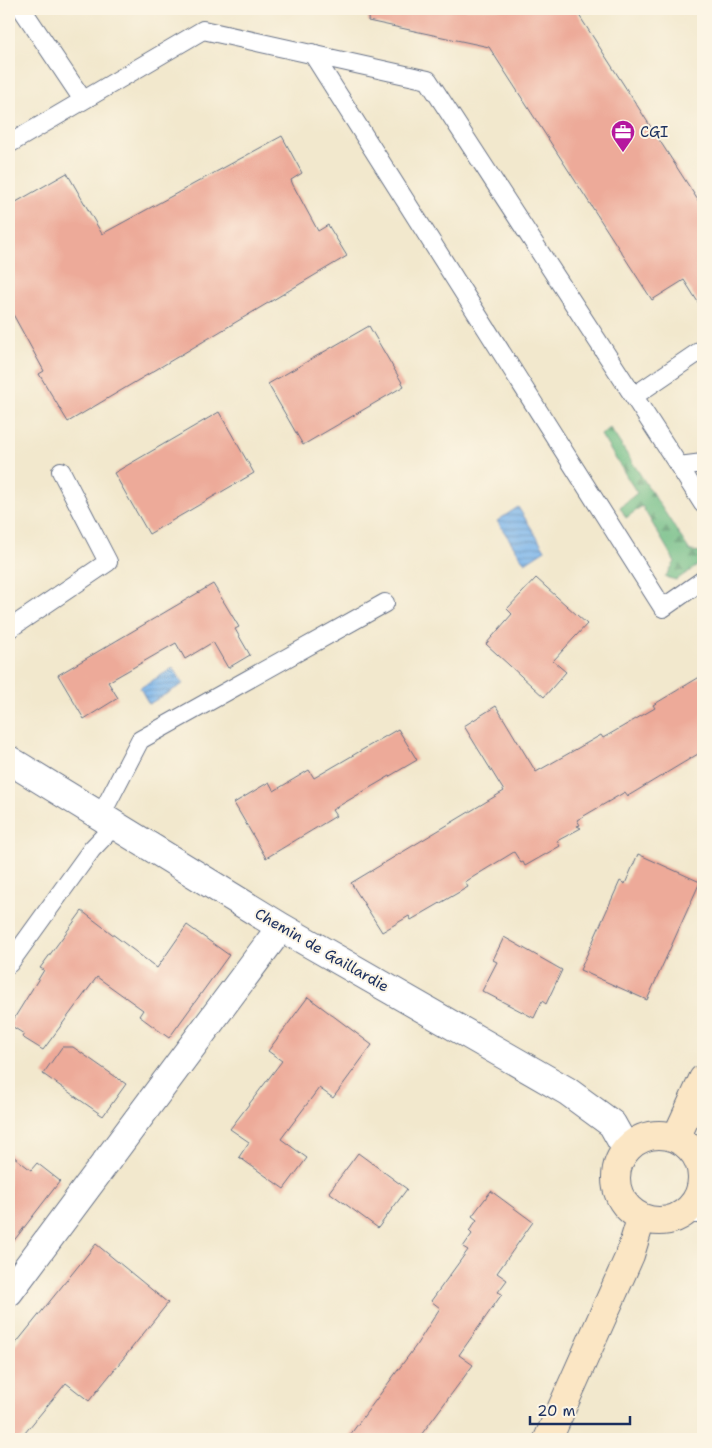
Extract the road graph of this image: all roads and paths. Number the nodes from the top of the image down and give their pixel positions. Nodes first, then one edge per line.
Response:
1 (22, 9) edge
2 (312, 52) junction
3 (83, 100) junction
4 (11, 139) edge
5 (703, 349) edge
6 (634, 396) junction
7 (703, 463) edge
8 (678, 466) junction
9 (61, 471) dead end
10 (703, 504) edge
11 (703, 580) edge
12 (385, 603) dead end
13 (9, 629) edge
14 (9, 760) edge
15 (107, 822) junction
16 (281, 927) junction
17 (9, 964) edge
18 (703, 1079) edge
19 (676, 1138) junction
20 (626, 1149) junction
21 (699, 1199) edge
22 (641, 1219) junction
23 (9, 1292) edge
24 (548, 1439) edge

1 - 3 lane
2 - 3 lane
2 - 6 lane
2 - 11 lane
3 - 4 lane
5 - 6 lane
6 - 8 lane
7 - 8 lane
8 - 10 lane
9 - 13 lane
12 - 15 lane
14 - 15 street, Chemin de Gaillardie
15 - 16 street, Chemin de Gaillardie
15 - 17 lane
16 - 20 street, Chemin de Gaillardie
16 - 23 street
18 - 19 street
19 - 20 street
19 - 21 street
20 - 22 street
21 - 22 street
22 - 24 street

